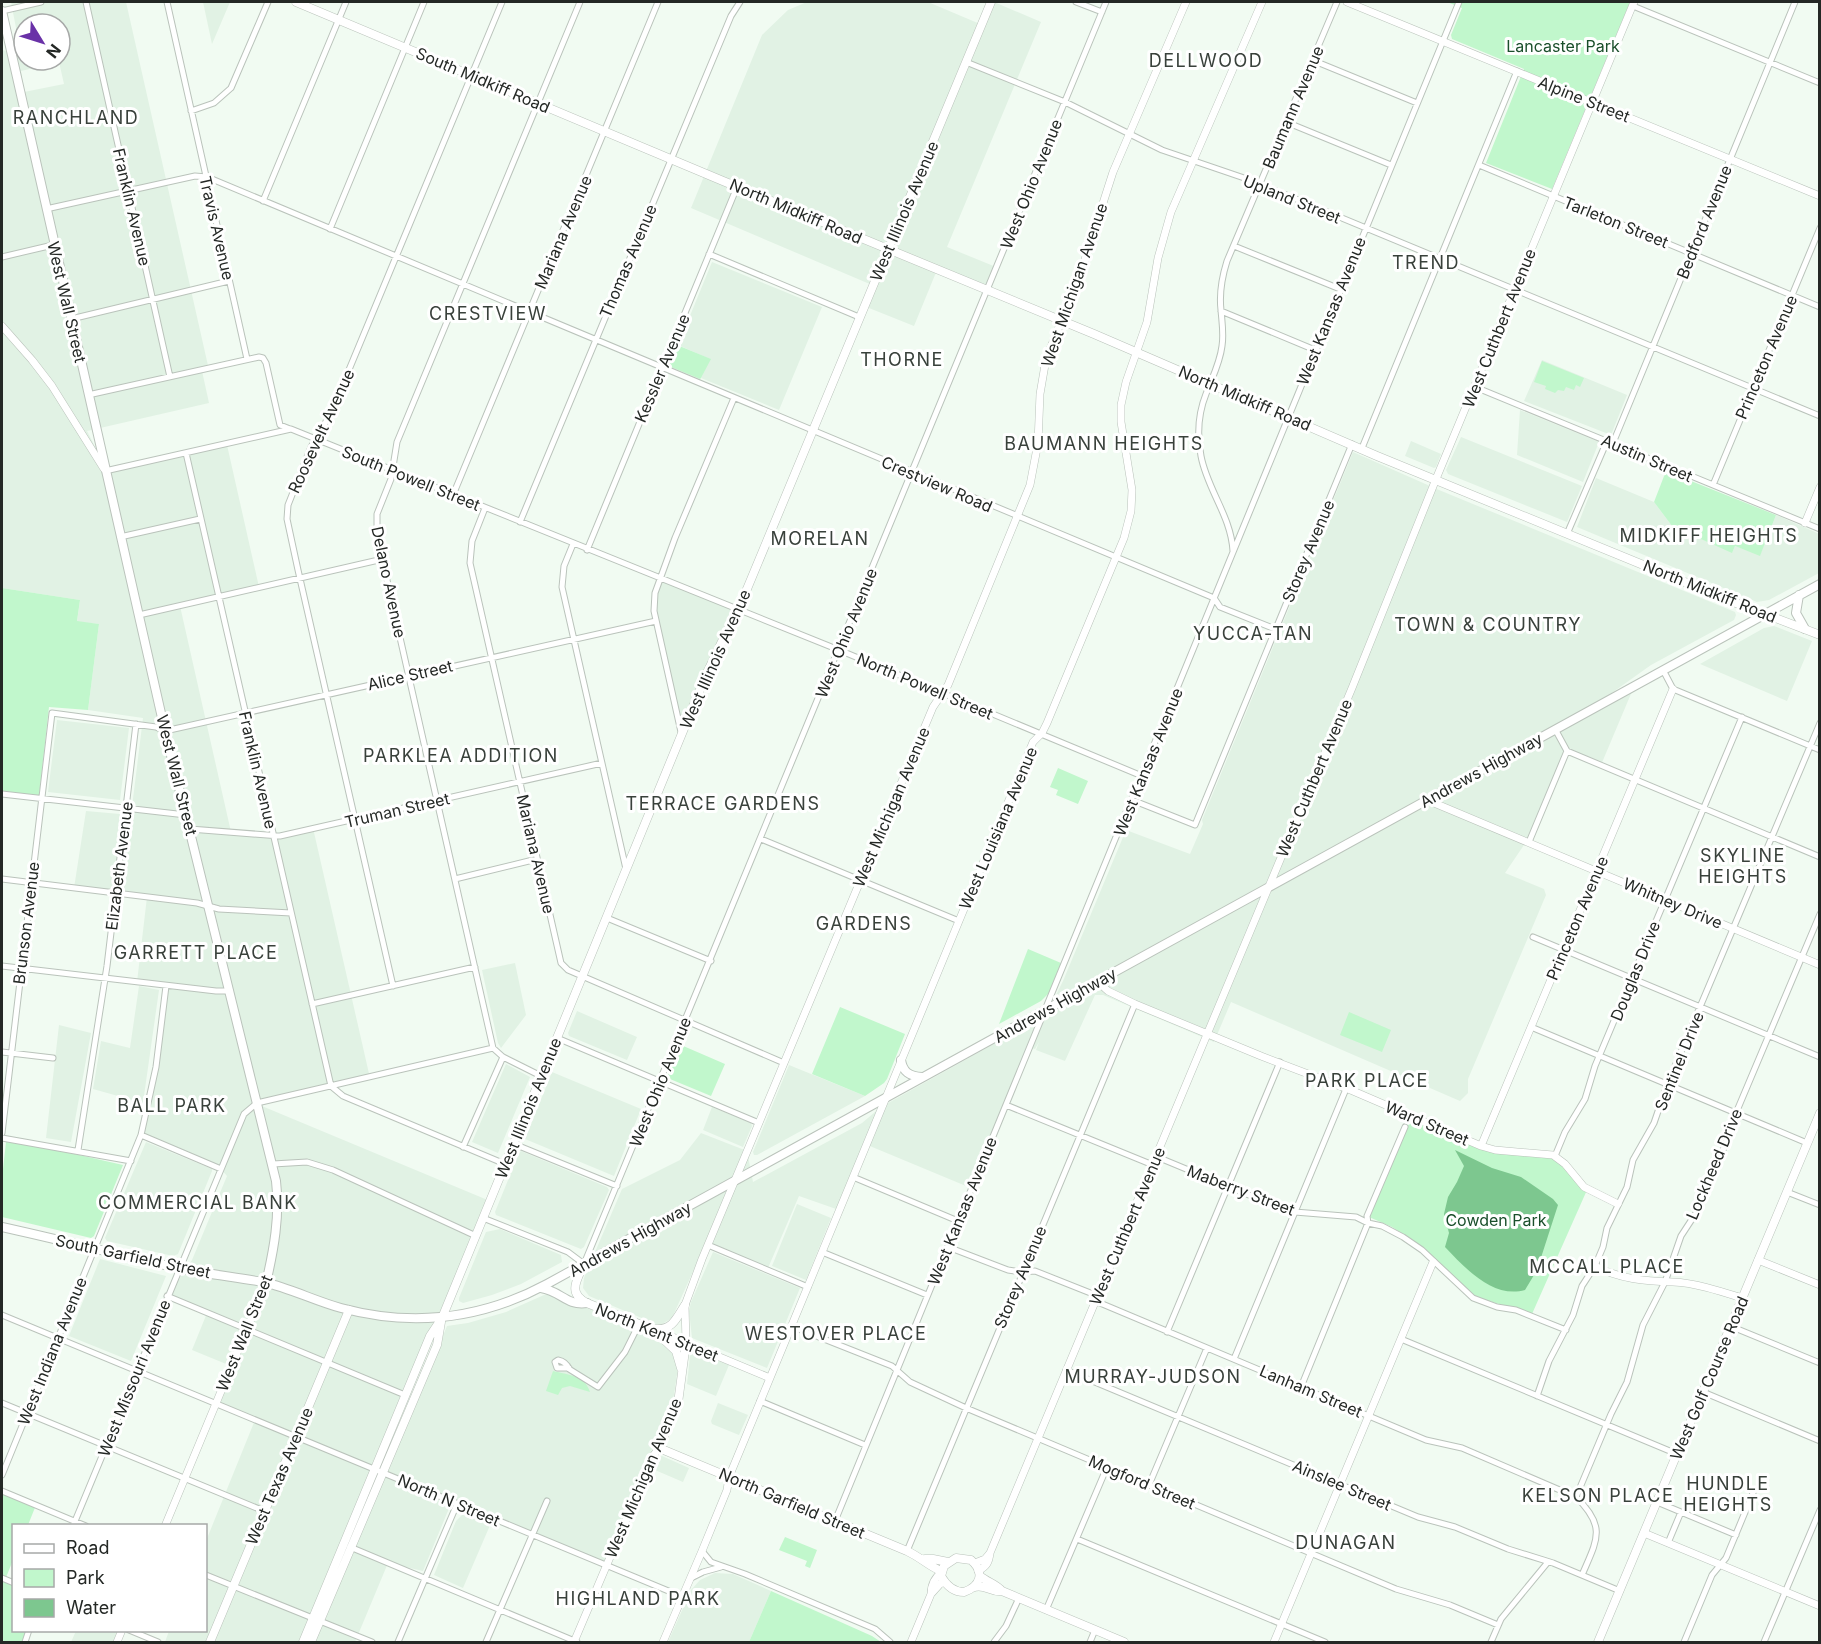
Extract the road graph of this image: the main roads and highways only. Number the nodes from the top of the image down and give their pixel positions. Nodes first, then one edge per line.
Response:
1 (296, 2) edge
2 (992, 2) edge
3 (2, 11) edge
4 (2, 44) edge
5 (11, 52) junction
6 (670, 159) joint
7 (888, 249) junction
8 (1820, 584) edge
9 (1799, 595) junction
10 (1765, 614) junction
11 (1805, 628) junction
12 (1820, 634) edge
13 (902, 1060) road end
14 (922, 1077) junction
15 (1820, 1113) edge
16 (1818, 1123) edge
17 (2, 1227) edge
18 (584, 1264) junction
19 (266, 1283) junction
20 (541, 1288) junction
21 (587, 1303) junction
22 (685, 1305) road end
23 (349, 1310) junction
24 (442, 1318) junction
25 (650, 1328) junction
26 (686, 1343) joint
27 (682, 1373) junction
28 (659, 1448) joint
29 (925, 1559) junction
30 (948, 1562) junction
31 (978, 1570) junction
32 (941, 1571) junction
33 (975, 1587) junction
34 (1002, 1591) junction
35 (317, 1620) junction
36 (210, 1642) edge
37 (303, 1642) edge
38 (311, 1642) edge
39 (1124, 1642) edge
40 (1598, 1642) edge

1 - 6 main road, South Midkiff Road
2 - 7 main road, West Illinois Avenue
3 - 5 main road, West Wall Street
4 - 5 main road
5 - 19 main road, West Wall Street
6 - 7 main road, North Midkiff Road
7 - 10 main road, North Midkiff Road
7 - 24 main road, West Illinois Avenue
8 - 9 main road, Andrews Highway
9 - 10 main road, Andrews Highway
9 - 11 main road
10 - 11 main road, North Midkiff Road
10 - 14 main road, Andrews Highway
11 - 12 main road, North Midkiff Road
13 - 14 main road
14 - 18 main road, Andrews Highway
15 - 16 main road, West Golf Course Road
16 - 40 main road, West Golf Course Road
17 - 19 main road, South Garfield Street
18 - 20 main road, Andrews Highway
18 - 21 main road, North Kent Street
19 - 23 main road, Andrews Highway
20 - 21 main road
20 - 24 main road, Andrews Highway
21 - 25 main road, North Kent Street
22 - 25 main road
23 - 24 main road, Andrews Highway
23 - 36 main road, West Texas Avenue
24 - 35 main road, West Illinois Avenue
24 - 35 main road, West Illinois Avenue
25 - 26 main road, North Kent Street
25 - 27 main road
26 - 27 main road, West Michigan Avenue
27 - 28 main road, West Michigan Avenue
28 - 29 main road, North Garfield Street
29 - 30 main road
29 - 32 main road
30 - 31 main road
30 - 32 main road
31 - 33 main road
31 - 34 main road
32 - 33 main road
33 - 34 main road
34 - 39 main road
35 - 37 main road, West Illinois Avenue
35 - 38 main road, West Illinois Avenue

